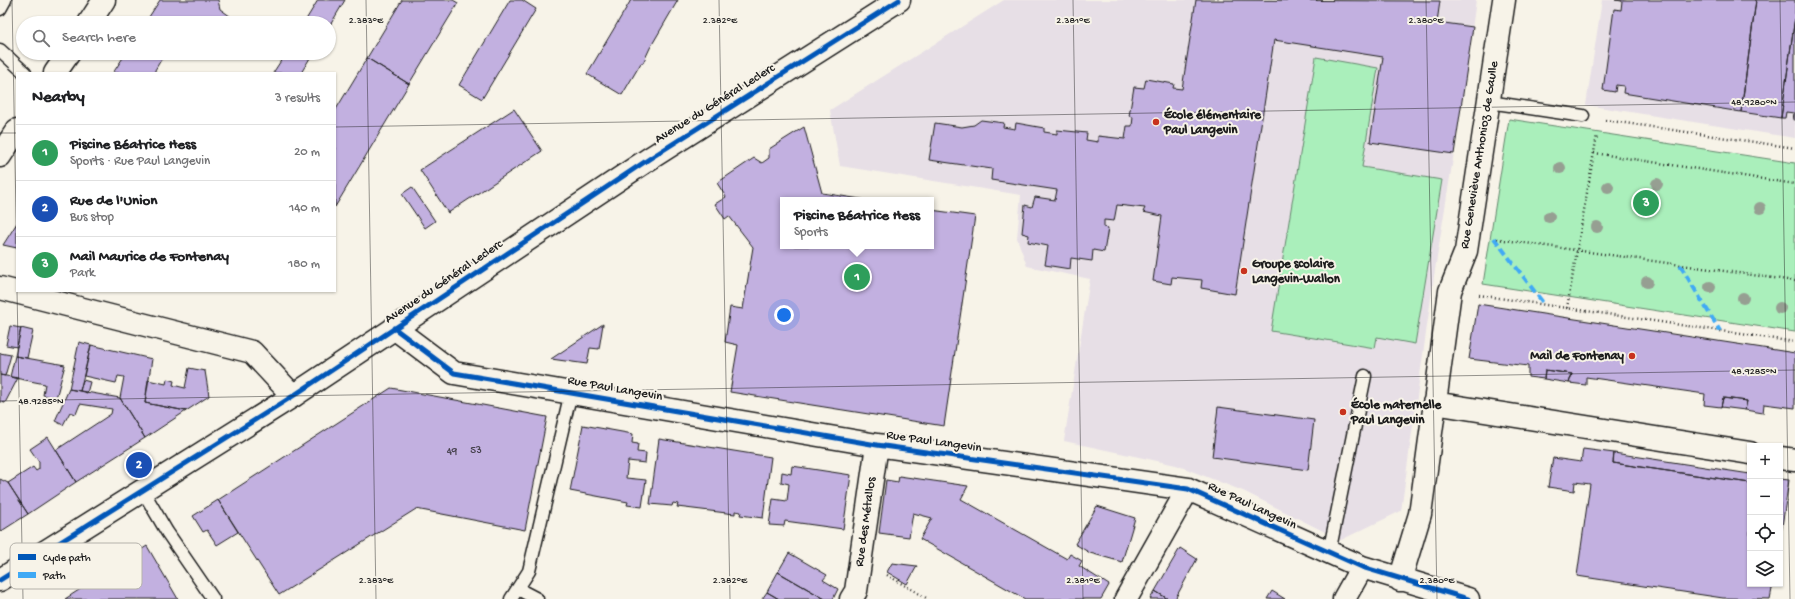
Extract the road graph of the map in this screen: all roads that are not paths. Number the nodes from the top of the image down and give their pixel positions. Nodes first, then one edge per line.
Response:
1 (5, 0) edge
2 (104, 0) edge
3 (899, 0) edge
4 (1504, 0) edge
5 (0, 9) edge
6 (93, 16) edge
7 (0, 50) edge
8 (63, 60) edge
9 (24, 72) edge
10 (56, 72) edge
11 (1488, 102) junction
12 (1583, 116) road end
13 (16, 132) edge
14 (0, 156) edge
15 (0, 288) edge
16 (394, 328) junction
17 (1365, 376) dead end
18 (571, 392) junction
19 (293, 396) junction
20 (1434, 403) junction
21 (877, 445) junction
22 (1747, 453) edge
23 (1783, 458) edge
24 (1795, 460) edge
25 (1188, 489) junction
26 (142, 491) junction
27 (59, 543) edge
28 (1328, 553) junction
29 (1362, 567) junction
30 (10, 574) edge
31 (0, 580) edge
32 (1400, 580) junction
33 (518, 589) junction
34 (214, 599) edge
35 (511, 599) edge
36 (537, 599) edge
37 (851, 599) edge
38 (1126, 599) edge
39 (1344, 599) edge
40 (1468, 599) edge

1 - 5 lane
2 - 6 street
3 - 16 street, Avenue du Général Leclerc
4 - 11 street, Rue Geneviève Anthonioz de Gaulle
7 - 9 lane
8 - 10 street
11 - 12 lane
11 - 20 street, Rue Geneviève Anthonioz de Gaulle
13 - 14 street
15 - 19 street
16 - 18 street, Rue Paul Langevin
16 - 19 street, Avenue du Général Leclerc
17 - 28 lane
18 - 21 street, Rue Paul Langevin
18 - 33 lane
19 - 26 street, Avenue du Général Leclerc
20 - 22 street
20 - 32 street, Rue Geneviève Anthonioz de Gaulle
21 - 25 street, Rue Paul Langevin
21 - 37 street, Rue des Métallos
23 - 24 street
25 - 28 street, Rue Paul Langevin
25 - 38 street
26 - 27 street, Avenue du Général Leclerc
26 - 34 lane
28 - 29 street, Rue Paul Langevin
29 - 32 street, Rue Paul Langevin
29 - 39 street
30 - 31 street, Avenue du Général Leclerc
32 - 40 street, Rue Paul Langevin
33 - 35 lane
33 - 36 lane

